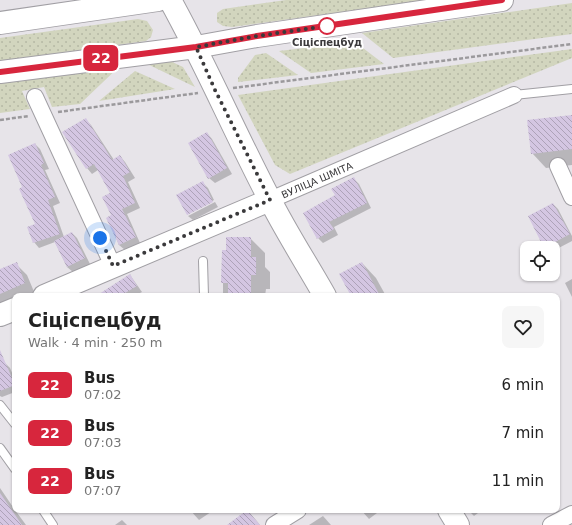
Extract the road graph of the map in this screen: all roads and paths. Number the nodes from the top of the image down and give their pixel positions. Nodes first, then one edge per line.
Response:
1 (158, 0) edge
2 (170, 0) edge
3 (502, 0) edge
4 (0, 24) edge
5 (572, 44) edge
6 (196, 47) junction
7 (0, 72) edge
8 (232, 88) dead end
9 (572, 89) edge
10 (193, 93) dead end
11 (514, 95) joint
12 (35, 97) dead end
13 (42, 114) junction
14 (0, 120) edge
15 (558, 166) dead end
16 (572, 197) edge
17 (270, 200) junction
18 (203, 261) dead end
19 (113, 266) junction
20 (51, 293) edge
21 (204, 293) edge
22 (323, 293) edge
23 (12, 309) edge
24 (0, 315) edge
25 (0, 405) edge
26 (12, 420) edge
27 (0, 448) edge
28 (12, 465) edge
29 (45, 513) edge
30 (293, 513) edge
31 (451, 513) edge
32 (572, 514) edge
33 (53, 525) edge
34 (274, 525) edge
35 (458, 525) edge
36 (551, 525) edge

1 - 4 main road
2 - 6 main road
3 - 6 main road
5 - 8 path
6 - 7 main road
6 - 17 main road
9 - 11 lane, ВУЛІЦА ШМІТА
10 - 13 path
11 - 17 street, ВУЛІЦА ШМІТА
12 - 13 street
13 - 14 path
13 - 19 street
15 - 16 street
17 - 19 main road, ВУЛІЦА ШМІТА
17 - 22 main road
18 - 21 lane
19 - 20 main road, ВУЛІЦА ШМІТА
23 - 24 main road
25 - 26 lane
27 - 28 lane
29 - 33 lane
30 - 34 street
31 - 35 main road
32 - 36 street

